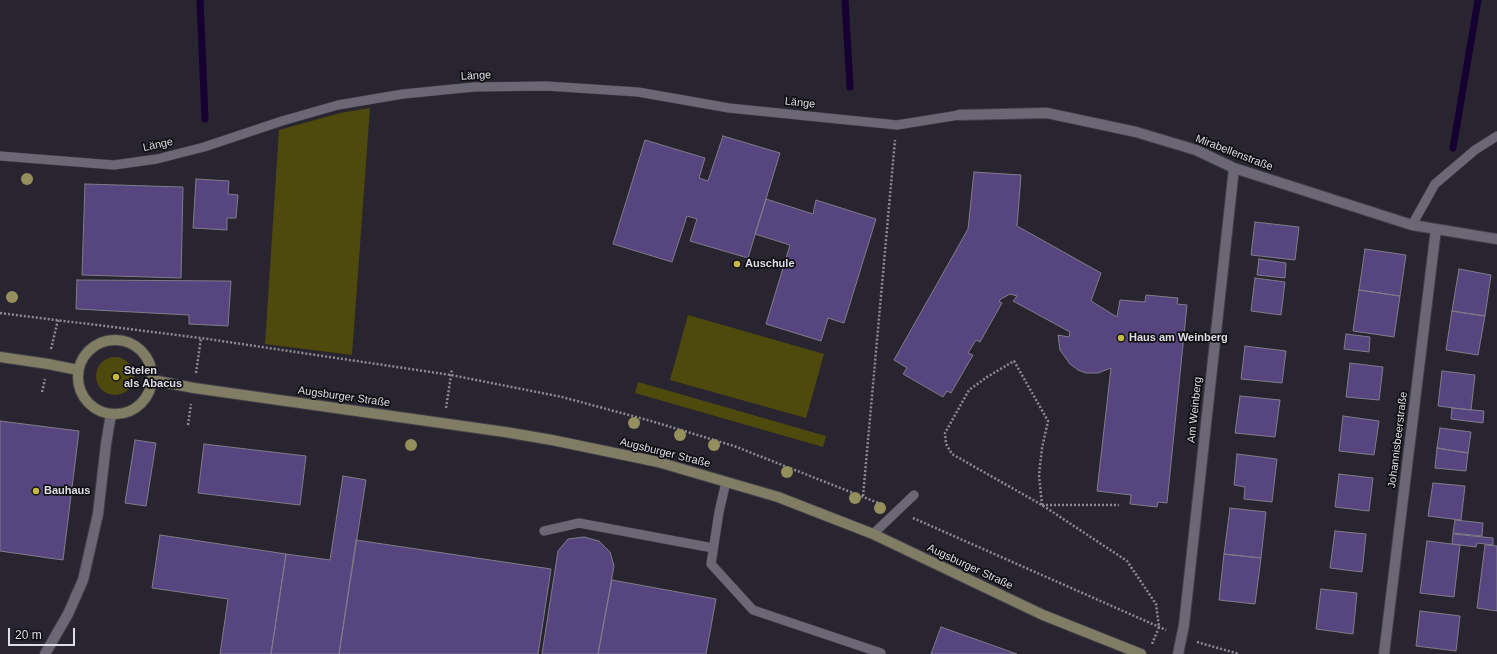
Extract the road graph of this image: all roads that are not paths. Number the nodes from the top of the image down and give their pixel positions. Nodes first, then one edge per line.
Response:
1 (959, 115) joint
2 (1497, 136) edge
3 (0, 156) edge
4 (1234, 168) junction
5 (1412, 226) junction
6 (1436, 229) junction
7 (1497, 239) edge
8 (0, 357) edge
9 (78, 370) junction
10 (152, 380) junction
11 (110, 414) junction
12 (726, 482) junction
13 (914, 495) dead end
14 (544, 531) dead end
15 (874, 534) junction
16 (713, 548) junction
17 (881, 653) edge
18 (45, 654) edge
19 (1141, 654) edge
20 (1178, 654) edge
21 (1384, 654) edge

1 - 3 lane, Länge
1 - 4 street, Mirabellenstraße
2 - 5 lane
4 - 5 street, Mirabellenstraße
4 - 20 street, Am Weinberg
5 - 6 street, Mirabellenstraße
6 - 7 street, Mirabellenstraße
6 - 21 street, Johannisbeerstraße
8 - 9 street
9 - 10 street
9 - 11 street
10 - 11 street
10 - 12 street, Augsburger Straße
11 - 18 street
12 - 15 street, Augsburger Straße
12 - 16 lane
13 - 15 lane
14 - 16 lane
15 - 19 street, Augsburger Straße
16 - 17 lane

